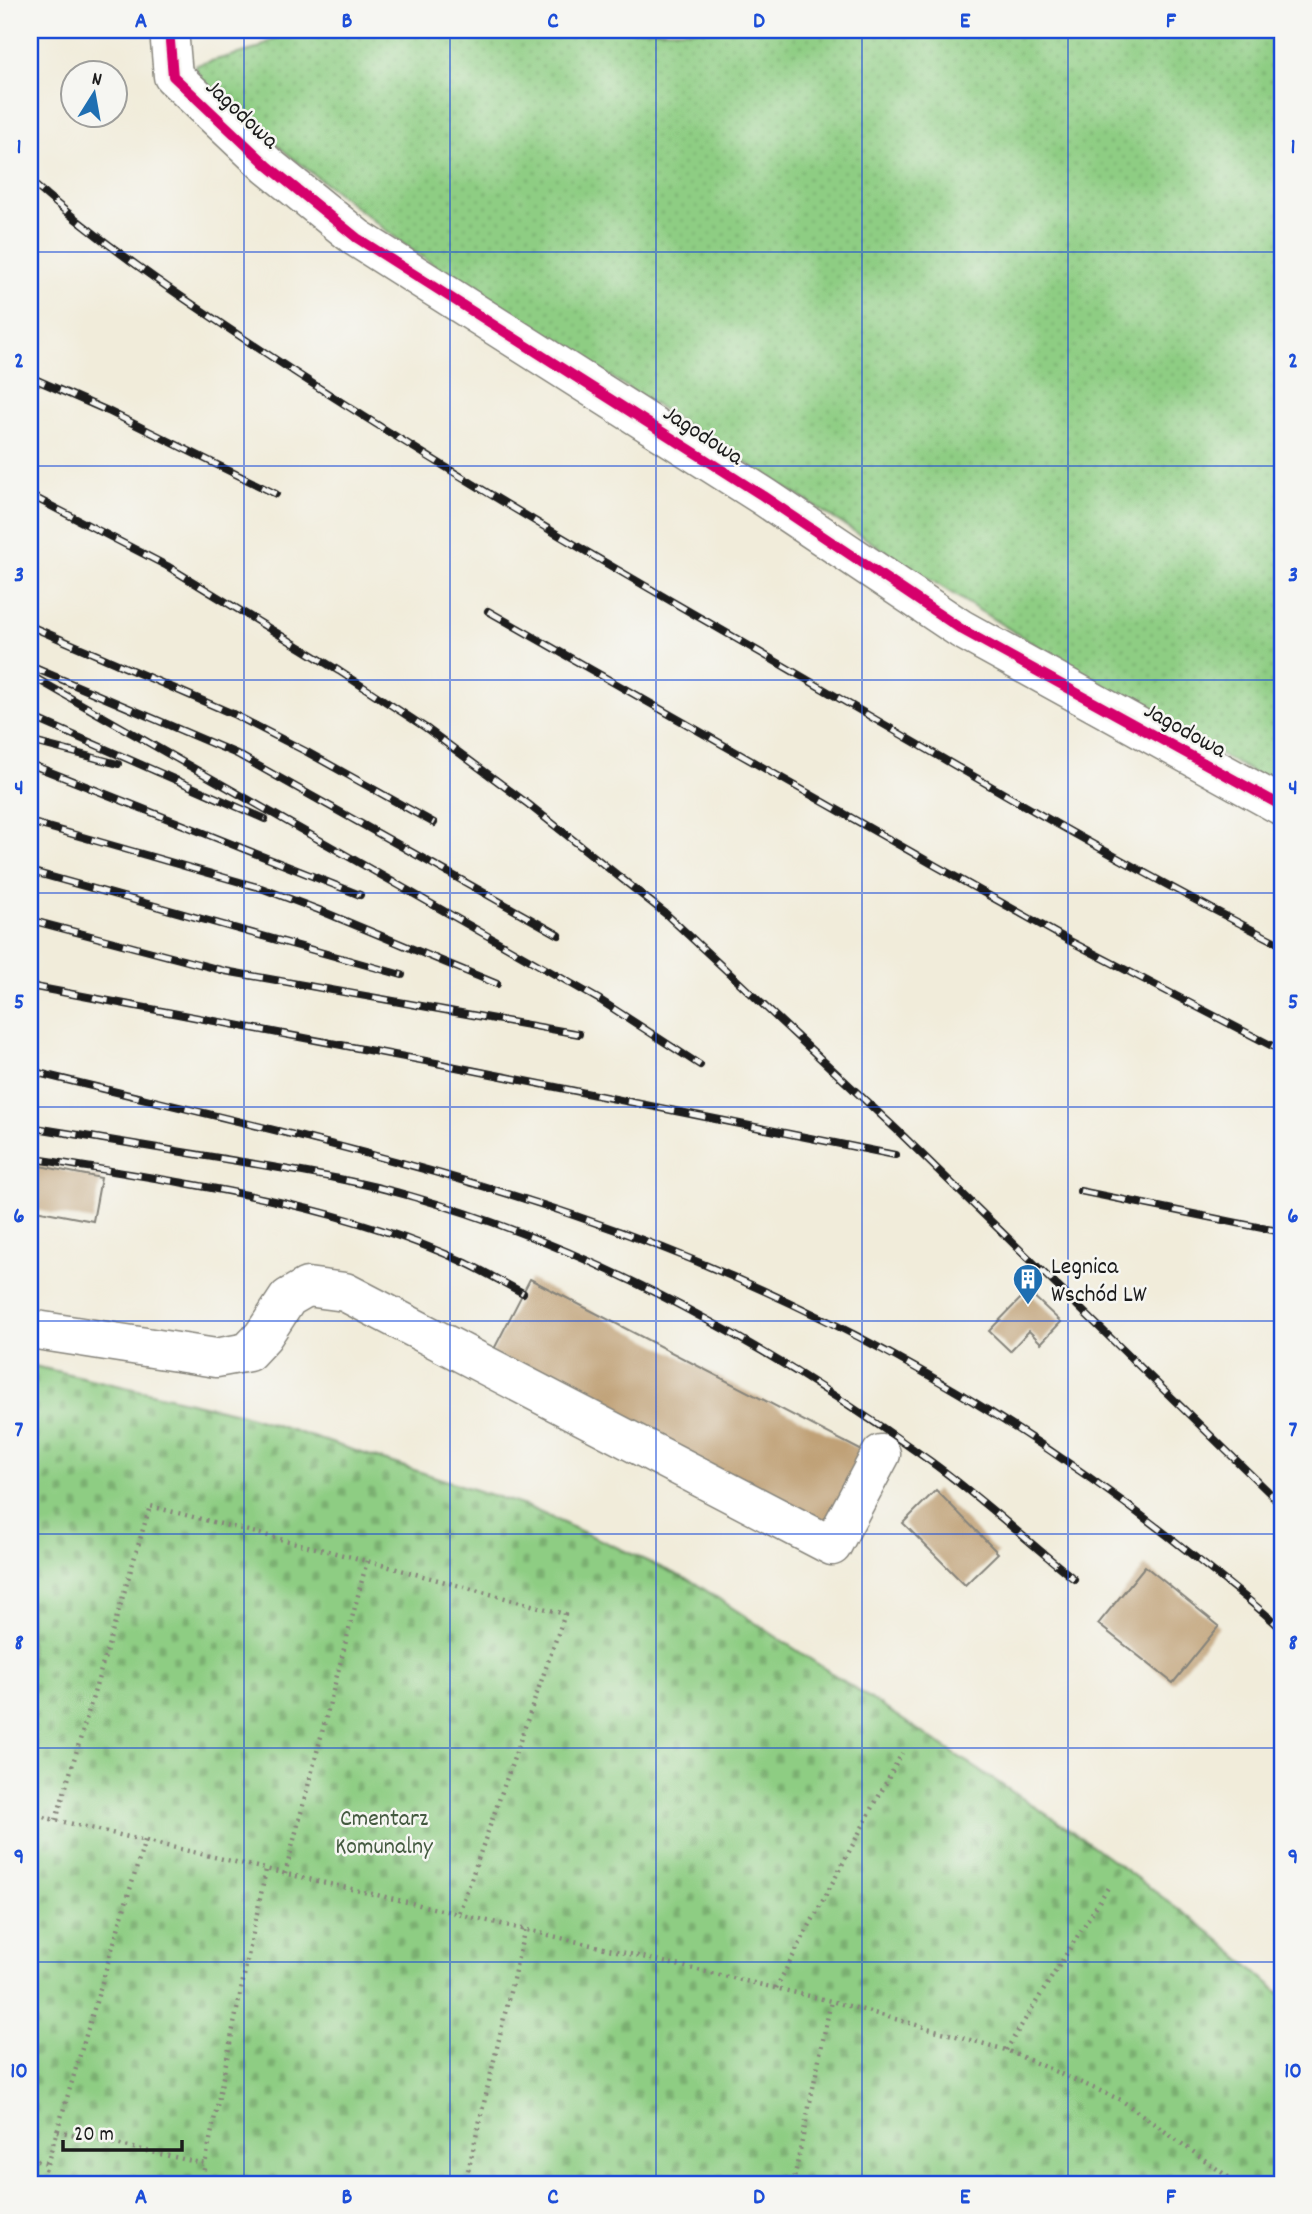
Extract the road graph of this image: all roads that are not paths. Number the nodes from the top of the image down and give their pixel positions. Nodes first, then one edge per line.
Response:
1 (169, 30) edge
2 (1282, 806) edge
3 (30, 1329) edge
4 (881, 1454) dead end

1 - 2 street, Jagodowa
3 - 4 street

